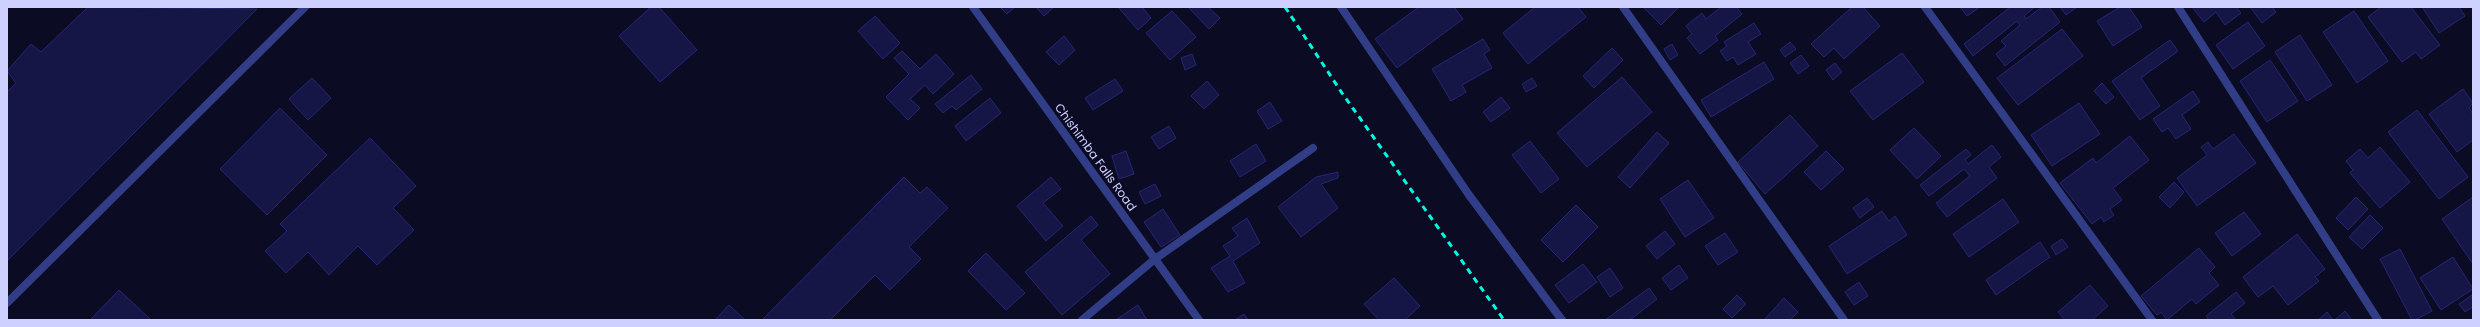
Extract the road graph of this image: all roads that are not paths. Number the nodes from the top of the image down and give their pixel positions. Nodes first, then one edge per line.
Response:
1 (305, 7) edge
2 (973, 7) edge
3 (1341, 7) edge
4 (1623, 7) edge
5 (1925, 7) edge
6 (2178, 7) edge
7 (1313, 148) dead end
8 (1155, 260) junction
9 (7, 303) edge
10 (1082, 320) edge
11 (1199, 320) edge
12 (1562, 320) edge
13 (1844, 320) edge
14 (2152, 320) edge
15 (2378, 320) edge

1 - 9 street
2 - 8 street, Chishimba Falls Road
3 - 12 street
4 - 13 street
5 - 14 street
6 - 15 street
7 - 8 street
8 - 10 street
8 - 11 street, Chishimba Falls Road

